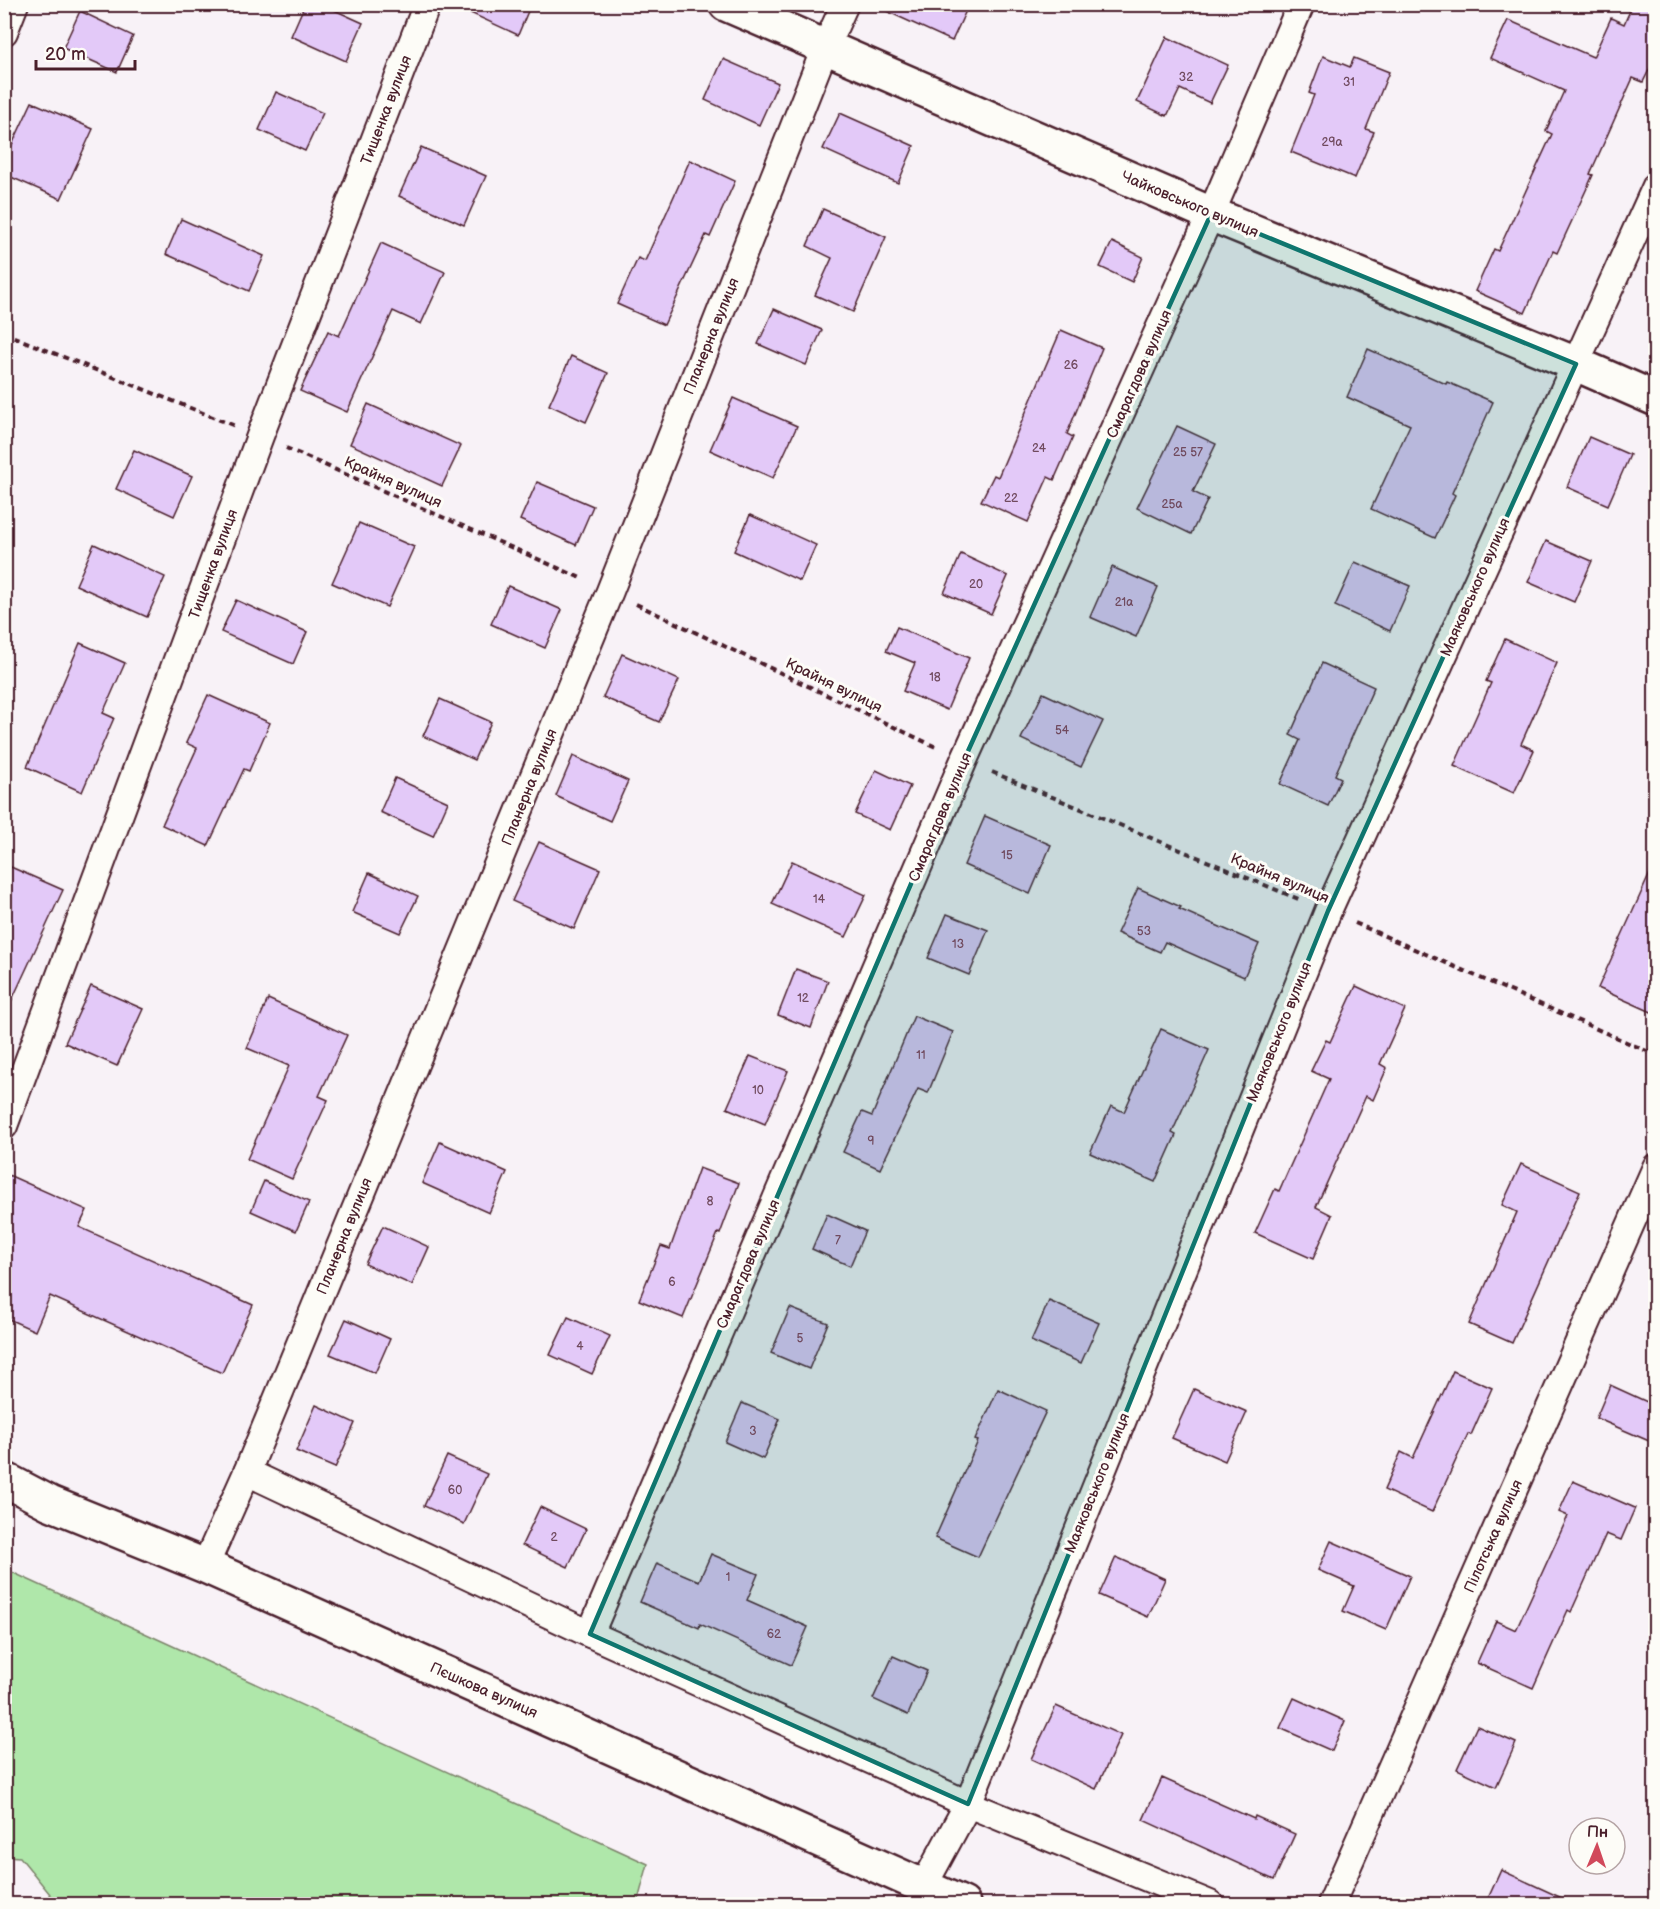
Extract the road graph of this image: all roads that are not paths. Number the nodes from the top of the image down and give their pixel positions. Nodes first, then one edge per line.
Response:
1 (15, 4) edge
2 (427, 4) edge
3 (726, 4) edge
4 (845, 4) edge
5 (1301, 4) edge
6 (4, 32) edge
7 (825, 48) junction
8 (1656, 186) edge
9 (1211, 214) junction
10 (1576, 364) junction
11 (1656, 399) edge
12 (4, 1126) edge
13 (1656, 1167) edge
14 (247, 1472) junction
15 (4, 1479) edge
16 (205, 1566) junction
17 (590, 1634) junction
18 (968, 1804) junction
19 (923, 1887) junction
20 (963, 1905) edge
21 (1210, 1905) edge
22 (1331, 1905) edge

1 - 6 street
2 - 12 street, Тищенка вулиця
3 - 7 street, Чайковського вулиця
4 - 7 street, Планерна вулиця
5 - 9 street, Смарагдова вулиця
7 - 9 street, Чайковського вулиця
7 - 14 street, Планерна вулиця
8 - 10 street, Маяковського вулиця
9 - 10 street, Чайковського вулиця
9 - 17 street, Смарагдова вулиця
10 - 11 street, Чайковського вулиця
10 - 18 street, Маяковського вулиця
13 - 22 street, Пілотська вулиця
14 - 16 street, Планерна вулиця
14 - 17 street
15 - 16 street, Пєшкова вулиця
16 - 19 street, Пєшкова вулиця
17 - 18 street
18 - 19 street, Маяковського вулиця
18 - 21 street
19 - 20 street, Пєшкова вулиця

